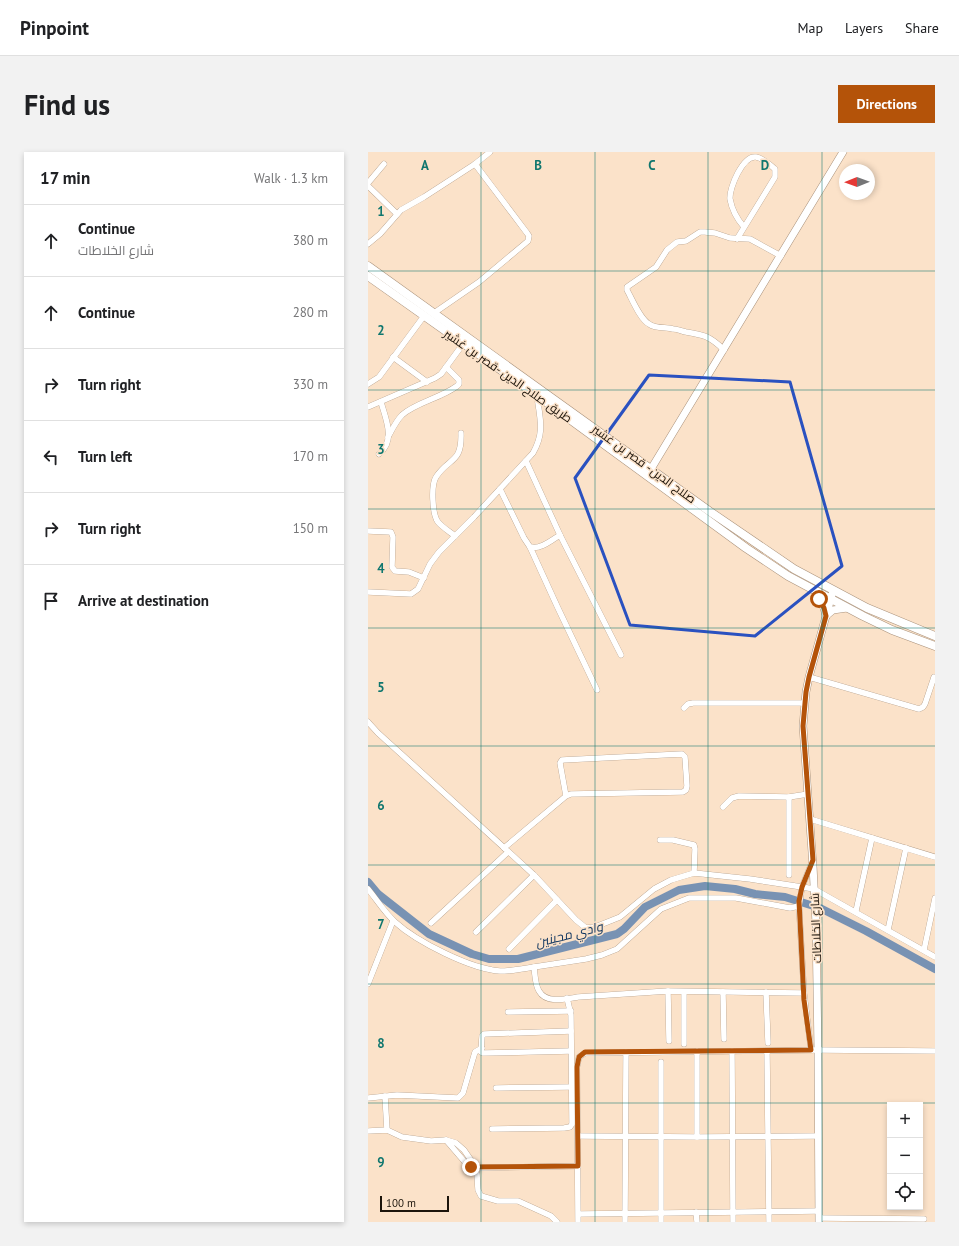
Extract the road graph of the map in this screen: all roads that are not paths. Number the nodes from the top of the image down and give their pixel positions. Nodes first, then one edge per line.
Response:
1 (490, 152) edge
2 (843, 152) edge
3 (384, 164) dead end
4 (475, 164) junction
5 (368, 183) edge
6 (368, 186) edge
7 (397, 214) junction
8 (744, 227) junction
9 (737, 239) junction
10 (368, 244) edge
11 (781, 256) junction
12 (368, 266) edge
13 (368, 276) edge
14 (434, 313) junction
15 (424, 316) junction
16 (463, 344) junction
17 (724, 350) junction
18 (393, 357) junction
19 (446, 367) junction
20 (427, 382) junction
21 (368, 384) edge
22 (537, 396) junction
23 (381, 402) junction
24 (368, 407) edge
25 (461, 433) dead end
26 (388, 437) junction
27 (379, 454) dead end
28 (526, 461) junction
29 (652, 469) junction
30 (500, 489) junction
31 (368, 531) edge
32 (560, 535) junction
33 (455, 536) junction
34 (530, 547) junction
35 (794, 570) junction
36 (788, 576) junction
37 (424, 578) junction
38 (815, 590) junction
39 (833, 591) junction
40 (368, 592) edge
41 (831, 599) junction
42 (847, 608) junction
43 (826, 616) junction
44 (935, 636) edge
45 (935, 646) edge
46 (621, 655) dead end
47 (809, 677) junction
48 (934, 677) dead end
49 (597, 690) dead end
50 (805, 703) junction
51 (684, 708) dead end
52 (368, 722) edge
53 (808, 794) junction
54 (566, 796) junction
55 (789, 797) junction
56 (723, 807) dead end
57 (810, 819) junction
58 (872, 838) junction
59 (660, 840) dead end
60 (906, 848) junction
61 (506, 850) junction
62 (935, 857) edge
63 (813, 860) junction
64 (694, 873) junction
65 (534, 875) junction
66 (789, 875) dead end
67 (802, 887) junction
68 (368, 889) edge
69 (814, 889) junction
70 (935, 898) edge
71 (557, 900) junction
72 (799, 906) junction
73 (856, 911) junction
74 (393, 921) junction
75 (431, 923) dead end
76 (888, 930) junction
77 (476, 932) dead end
78 (509, 949) dead end
79 (924, 950) junction
80 (935, 957) edge
81 (534, 967) junction
82 (368, 984) edge
83 (668, 992) junction
84 (684, 992) junction
85 (722, 992) junction
86 (766, 992) junction
87 (804, 993) junction
88 (567, 998) junction
89 (571, 1011) junction
90 (508, 1012) dead end
91 (571, 1031) junction
92 (724, 1039) dead end
93 (669, 1041) dead end
94 (768, 1043) dead end
95 (684, 1044) dead end
96 (482, 1048) junction
97 (814, 1050) junction
98 (571, 1051) junction
99 (697, 1051) junction
100 (732, 1051) junction
101 (767, 1051) junction
102 (935, 1051) edge
103 (626, 1052) junction
104 (662, 1062) dead end
105 (571, 1086) junction
106 (496, 1088) dead end
107 (385, 1096) junction
108 (368, 1098) edge
109 (492, 1129) dead end
110 (387, 1130) junction
111 (368, 1131) edge
112 (625, 1135) junction
113 (578, 1136) junction
114 (661, 1136) junction
115 (733, 1136) junction
116 (768, 1136) junction
117 (818, 1136) junction
118 (697, 1137) junction
119 (578, 1166) junction
120 (475, 1168) junction
121 (769, 1211) junction
122 (661, 1212) junction
123 (696, 1212) junction
124 (733, 1212) junction
125 (625, 1213) junction
126 (579, 1214) junction
127 (819, 1217) edge
128 (924, 1219) dead end
129 (557, 1222) edge
130 (578, 1222) edge
131 (625, 1222) edge
132 (661, 1222) edge
133 (696, 1222) edge
134 (733, 1222) edge
135 (769, 1222) edge

1 - 4 street
2 - 11 main road
3 - 5 street
4 - 7 street
4 - 14 street
6 - 7 street
7 - 10 street
8 - 8 street
8 - 9 street
9 - 11 street
9 - 17 street
11 - 17 main road
12 - 14 highway, صلاح الدين - قصر بن غشير
13 - 15 highway, طريق صلاح الدين -قصر بن غشير
14 - 29 highway, صلاح الدين - قصر بن غشير
15 - 16 highway, طريق صلاح الدين -قصر بن غشير
15 - 18 street
16 - 19 street
16 - 22 highway, طريق صلاح الدين -قصر بن غشير
17 - 29 main road
18 - 20 street
18 - 21 street
19 - 20 street
19 - 26 street
20 - 23 street
22 - 28 street
22 - 36 highway, طريق صلاح الدين -قصر بن غشير
23 - 24 street
23 - 26 street
25 - 33 street
26 - 27 street
28 - 30 street
28 - 32 street
29 - 35 highway, صلاح الدين - قصر بن غشير
30 - 33 street
30 - 34 street
31 - 37 street
32 - 34 street
32 - 46 street
33 - 37 street
34 - 49 street
35 - 36 highway
35 - 39 highway, صلاح الدين - قصر بن غشير
36 - 38 highway, طريق صلاح الدين -قصر بن غشير
37 - 40 street
38 - 41 highway, طريق صلاح الدين -قصر بن غشير
38 - 43 main road
39 - 41 main road, شارع الخلاطات
39 - 44 highway, صلاح الدين - قصر بن غشير
41 - 42 highway, طريق صلاح الدين -قصر بن غشير
41 - 43 main road, شارع الخلاطات
42 - 43 main road
42 - 45 highway, طريق صلاح الدين -قصر بن غشير
43 - 47 main road, شارع الخلاطات
47 - 48 street
47 - 50 main road, شارع الخلاطات
50 - 51 street
50 - 53 main road, شارع الخلاطات
52 - 61 street
53 - 55 street
53 - 57 main road, شارع الخلاطات
54 - 54 street
54 - 61 street
55 - 56 street
55 - 66 street
57 - 58 street
57 - 63 main road, شارع الخلاطات
58 - 60 street
58 - 73 street
59 - 64 street
60 - 62 street
60 - 76 street
61 - 65 street
61 - 75 street
63 - 67 street
63 - 69 main road, شارع الخلاطات
64 - 67 street
64 - 71 street
65 - 71 street
65 - 77 street
67 - 69 street
67 - 72 street
68 - 74 street
69 - 73 street
69 - 97 main road, شارع الخلاطات
70 - 79 street
71 - 78 street
72 - 81 street
72 - 87 street
73 - 76 street
74 - 81 street
74 - 82 street
76 - 79 street
79 - 80 street
81 - 88 street
83 - 84 street
83 - 88 street
83 - 93 street
84 - 85 street
84 - 95 street
85 - 86 street
85 - 92 street
86 - 87 street
86 - 94 street
87 - 97 street
88 - 89 street
89 - 90 street
89 - 91 street
91 - 96 street
91 - 98 street
96 - 98 street
96 - 107 street
97 - 101 street
97 - 102 street
97 - 117 main road, شارع الخلاطات
98 - 105 street
99 - 100 street
99 - 103 street
99 - 118 street
100 - 101 street
100 - 115 street
101 - 116 street
103 - 112 street
103 - 113 street
104 - 114 street
105 - 106 street
105 - 109 street
107 - 108 street
107 - 110 street
110 - 111 street
110 - 120 street
112 - 113 street
112 - 114 street
112 - 125 street
113 - 119 street
114 - 118 street
114 - 122 street
115 - 116 street
115 - 118 street
115 - 124 street
116 - 117 street
116 - 121 street
117 - 127 main road, شارع الخلاطات
119 - 120 street
119 - 126 street
120 - 129 street
121 - 124 street
121 - 127 street
121 - 135 street
122 - 123 street
122 - 125 street
122 - 132 street
123 - 124 street
123 - 133 street
124 - 134 street
125 - 126 street
125 - 131 street
126 - 130 street
127 - 128 street

